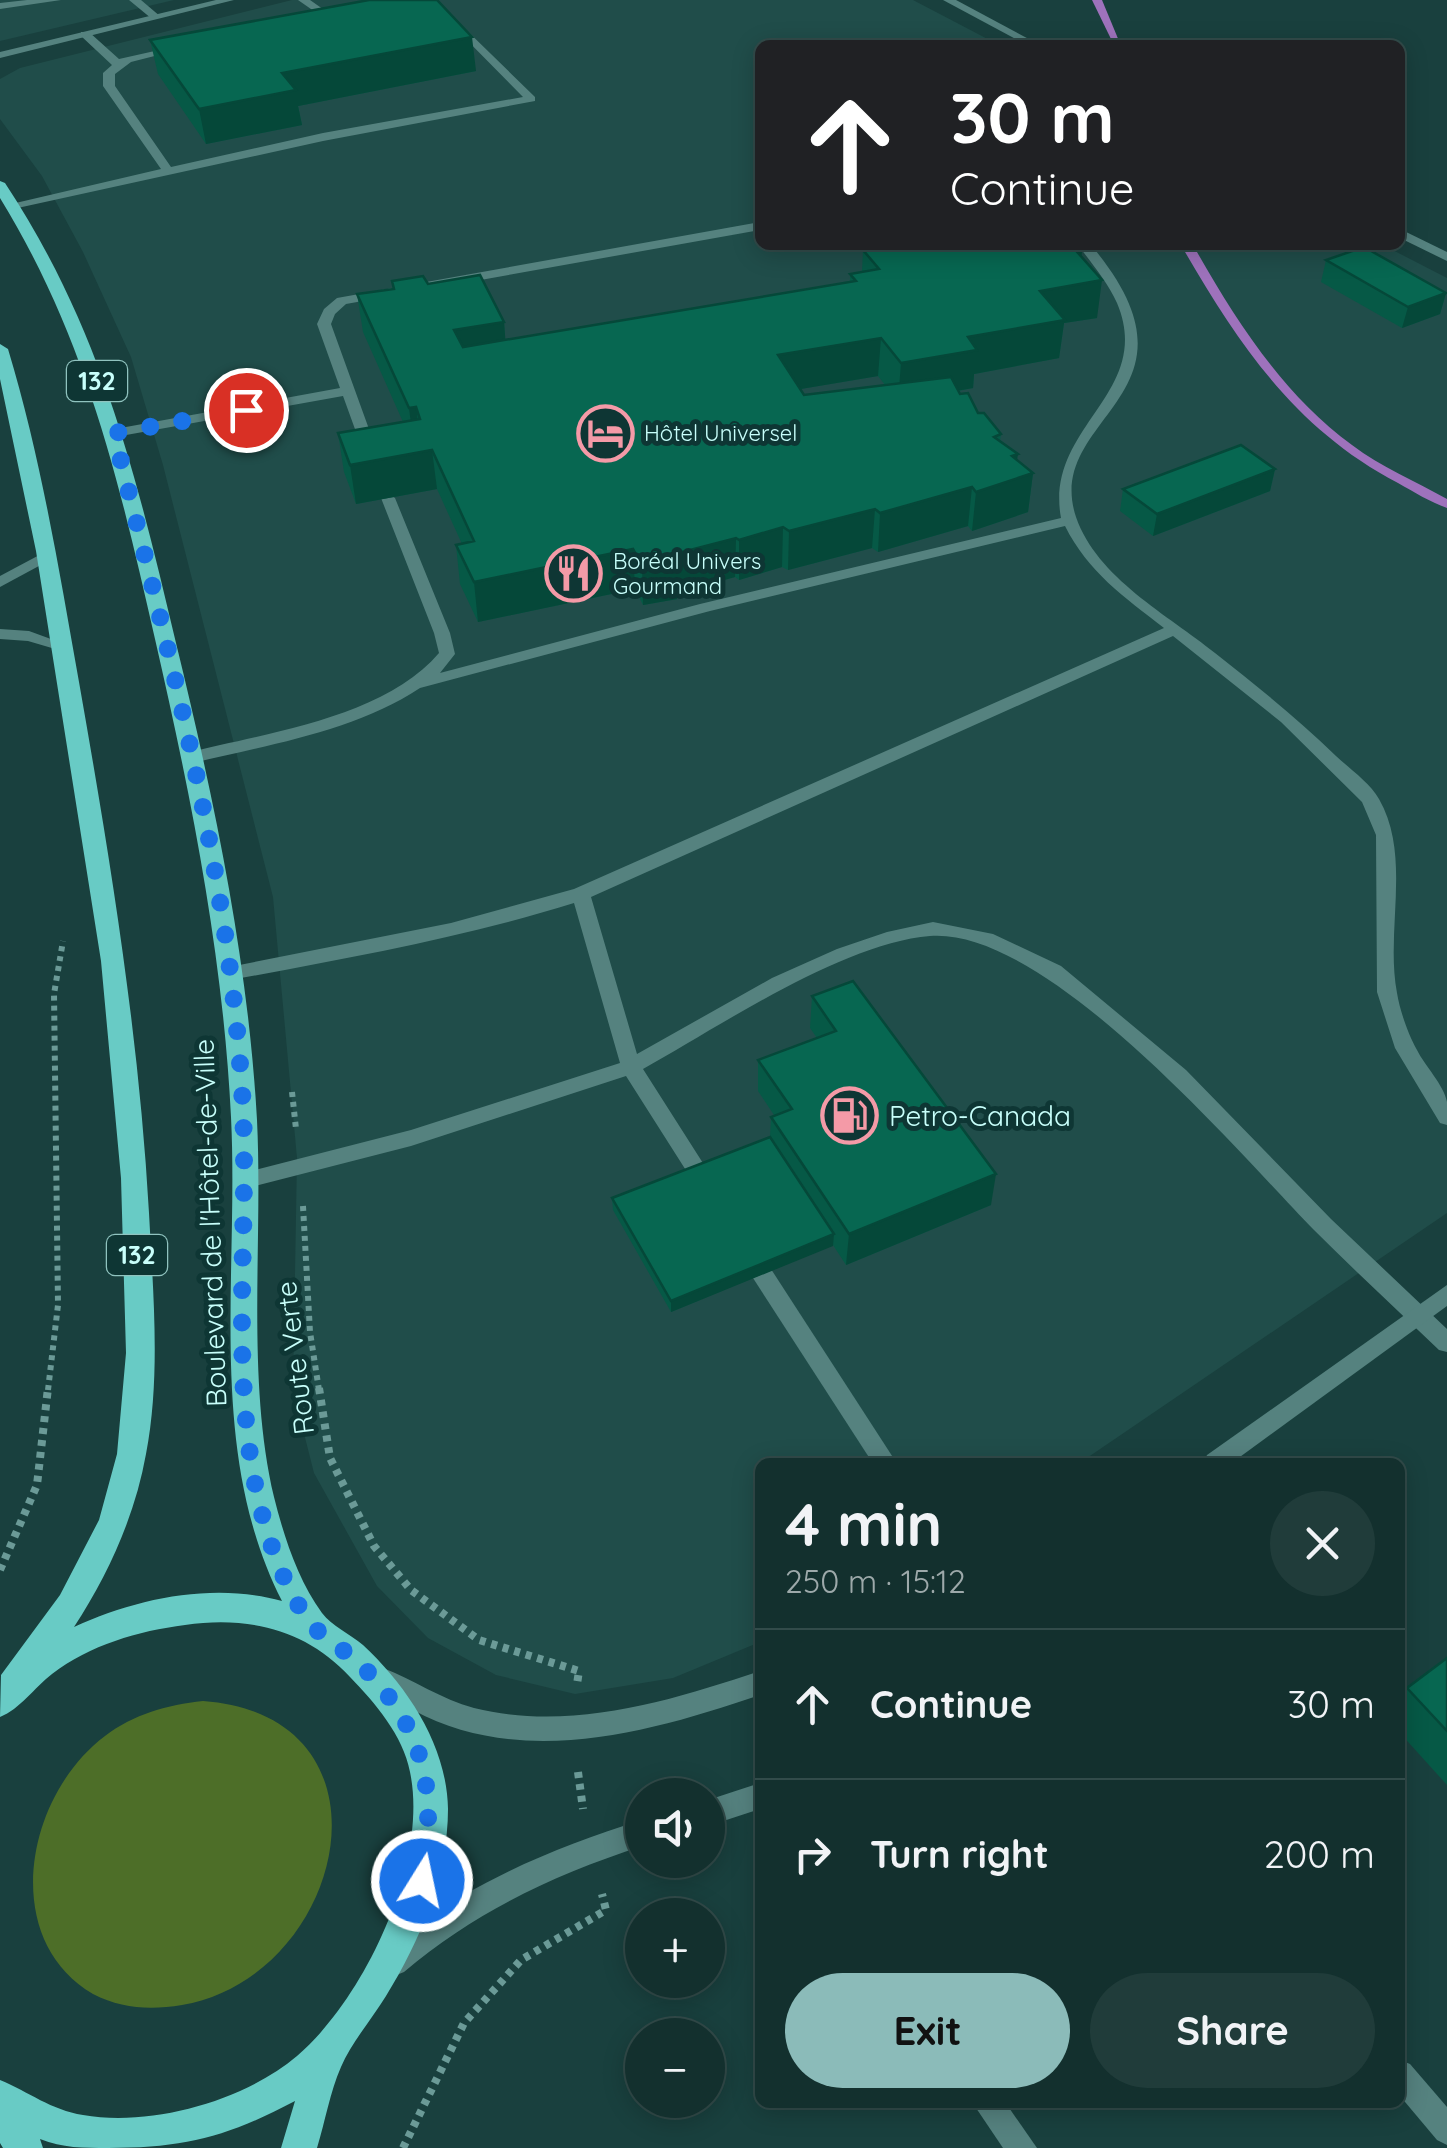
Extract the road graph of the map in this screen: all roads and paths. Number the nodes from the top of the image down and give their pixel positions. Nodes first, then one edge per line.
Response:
1 (56, 0) edge
2 (134, 0) edge
3 (229, 0) edge
4 (303, 0) edge
5 (948, 0) edge
6 (0, 6) edge
7 (437, 11) edge
8 (156, 18) junction
9 (352, 18) edge
10 (335, 22) junction
11 (316, 25) edge
12 (85, 34) junction
13 (1025, 40) edge
14 (184, 48) edge
15 (0, 56) edge
16 (118, 64) junction
17 (169, 172) junction
18 (0, 186) edge
19 (12, 205) junction
20 (755, 227) edge
21 (1405, 236) edge
22 (1088, 250) edge
23 (1447, 257) edge
24 (0, 349) edge
25 (347, 392) junction
26 (114, 433) junction
27 (376, 459) edge
28 (408, 494) edge
29 (1070, 520) junction
30 (45, 557) junction
31 (0, 582) edge
32 (1176, 629) junction
33 (0, 634) edge
34 (62, 646) junction
35 (422, 684) junction
36 (193, 757) junction
37 (581, 894) junction
38 (231, 973) junction
39 (54, 994) dead end
40 (631, 1067) junction
41 (290, 1075) dead end
42 (1447, 1117) edge
43 (301, 1168) junction
44 (246, 1180) junction
45 (1447, 1294) edge
46 (1416, 1316) junction
47 (1447, 1343) edge
48 (882, 1458) edge
49 (1221, 1458) edge
50 (0, 1570) edge
51 (312, 1625) junction
52 (361, 1665) junction
53 (577, 1683) dead end
54 (755, 1685) edge
55 (6, 1694) edge
56 (577, 1765) dead end
57 (755, 1798) edge
58 (581, 1800) dead end
59 (725, 1807) edge
60 (625, 1839) edge
61 (598, 1879) dead end
62 (382, 1974) junction
63 (327, 2054) junction
64 (1405, 2080) edge
65 (0, 2098) edge
66 (991, 2108) edge
67 (0, 2112) edge
68 (1447, 2130) edge
69 (25, 2148) edge
70 (299, 2148) edge
71 (404, 2148) edge
72 (1022, 2148) edge

1 - 6 street
2 - 8 street
3 - 8 street
4 - 10 street
5 - 13 street
7 - 17 street
8 - 12 street
9 - 10 street
10 - 11 street
12 - 15 street
12 - 16 street
14 - 16 street
16 - 17 street
17 - 19 street
18 - 19 main road, Boulevard de l'Hôtel-de-Ville / 132
19 - 26 main road, Boulevard de l'Hôtel-de-Ville / 132
20 - 25 street
21 - 23 street
22 - 29 street
24 - 30 main road, 132
25 - 26 street
25 - 27 street
26 - 36 main road, Boulevard de l'Hôtel-de-Ville / 132
28 - 35 street
29 - 32 street
29 - 35 street
30 - 31 street
30 - 34 main road, 132
32 - 37 street
32 - 42 street
33 - 34 street
34 - 55 main road, 132
35 - 36 street
36 - 38 main road, Boulevard de l'Hôtel-de-Ville / 132
37 - 38 street
37 - 40 street
38 - 44 main road, Boulevard de l'Hôtel-de-Ville / 132
39 - 50 path
40 - 43 street
40 - 46 street
40 - 48 street
41 - 43 path, Route Verte
43 - 44 street
43 - 53 path, Route Verte
44 - 51 main road, Boulevard de l'Hôtel-de-Ville / 132
45 - 46 street
46 - 47 street
46 - 49 street
51 - 52 main road, 132
51 - 55 main road, 132
52 - 54 street
52 - 62 main road, 132
56 - 58 path
57 - 59 street
60 - 62 street
61 - 71 path
62 - 63 main road, 132
63 - 65 main road, 132
63 - 70 main road, 132
64 - 68 street
66 - 72 street
67 - 69 main road

